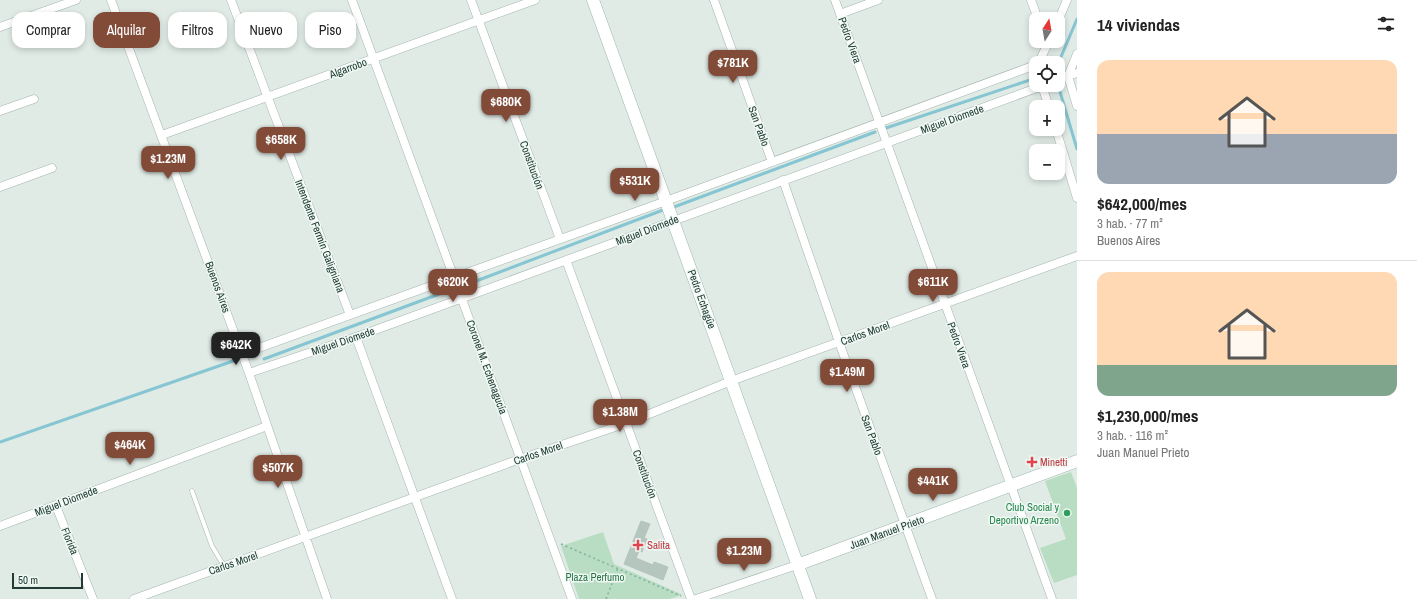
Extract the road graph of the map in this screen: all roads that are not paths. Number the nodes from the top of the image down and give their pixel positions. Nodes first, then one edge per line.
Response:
1 (76, 0) edge
2 (111, 0) edge
3 (231, 0) edge
4 (352, 0) edge
5 (471, 0) edge
6 (535, 0) edge
7 (593, 0) edge
8 (714, 0) edge
9 (835, 0) edge
10 (878, 0) edge
11 (1031, 0) edge
12 (1067, 0) edge
13 (1035, 12) edge
14 (1062, 12) edge
15 (840, 14) junction
16 (479, 21) junction
17 (0, 27) edge
18 (1077, 54) edge
19 (374, 58) junction
20 (1029, 67) edge
21 (1065, 73) edge
22 (1077, 73) edge
23 (1065, 77) edge
24 (1065, 84) edge
25 (1029, 91) edge
26 (268, 98) junction
27 (34, 99) dead end
28 (1077, 106) edge
29 (0, 111) edge
30 (879, 123) junction
31 (162, 135) junction
32 (1058, 136) edge
33 (886, 143) junction
34 (772, 162) junction
35 (52, 168) dead end
36 (783, 180) junction
37 (0, 186) edge
38 (1077, 198) edge
39 (666, 201) junction
40 (673, 220) junction
41 (560, 239) junction
42 (1077, 256) edge
43 (566, 260) junction
44 (453, 278) junction
45 (462, 298) junction
46 (944, 304) junction
47 (350, 315) junction
48 (356, 337) junction
49 (839, 342) junction
50 (242, 354) junction
51 (249, 372) junction
52 (731, 381) junction
53 (627, 423) junction
54 (267, 426) junction
55 (520, 458) junction
56 (1077, 461) edge
57 (1010, 485) junction
58 (192, 491) dead end
59 (415, 497) junction
60 (56, 506) junction
61 (0, 526) edge
62 (905, 526) junction
63 (306, 538) junction
64 (797, 565) junction
65 (224, 566) junction
66 (93, 599) edge
67 (134, 599) edge
68 (327, 599) edge
69 (452, 599) edge
70 (572, 599) edge
71 (691, 599) edge
72 (696, 599) edge
73 (810, 599) edge
74 (932, 599) edge
75 (1052, 599) edge

1 - 17 street
2 - 31 street, Buenos Aires
3 - 26 street, Intendente Fermín Galigniana
4 - 19 street, Coronel M. Echenagucía
5 - 16 street, Constitución
6 - 16 street, Algarrobo
7 - 39 street, Pedro Echagüe
8 - 34 street, San Pablo
9 - 15 street, Pedro Viera
10 - 15 street
11 - 13 street
12 - 14 street
15 - 30 street, Pedro Viera
16 - 19 street, Algarrobo
16 - 41 street, Constitución
18 - 21 street
19 - 26 street, Algarrobo
19 - 44 street, Coronel M. Echenagucía
20 - 30 street, Miguel Diomede
22 - 23 street
24 - 28 street
25 - 33 street, Miguel Diomede
26 - 31 street, Algarrobo
26 - 47 street, Intendente Fermín Galigniana
27 - 29 street
30 - 33 street, Pedro Viera
30 - 34 street, Miguel Diomede
31 - 50 street, Buenos Aires
32 - 38 street
33 - 36 street, Miguel Diomede
33 - 46 street, Pedro Viera
34 - 39 street, Miguel Diomede
35 - 37 street
36 - 40 street, Miguel Diomede
36 - 49 street, San Pablo
39 - 40 street, Pedro Echagüe
39 - 41 street, Miguel Diomede
40 - 43 street, Miguel Diomede
40 - 52 street, Pedro Echagüe
41 - 44 street, Miguel Diomede
42 - 46 street, Carlos Morel
43 - 45 street, Miguel Diomede
43 - 53 street, Constitución
44 - 45 street, Coronel M. Echenagucía
44 - 47 street, Miguel Diomede
45 - 48 street, Miguel Diomede
45 - 55 street, Coronel M. Echenagucía
46 - 49 street, Carlos Morel
46 - 57 street, Pedro Viera
47 - 50 street, Miguel Diomede
48 - 51 street, Miguel Diomede
48 - 59 street
49 - 52 street, Carlos Morel
49 - 62 street, San Pablo
50 - 51 street, Buenos Aires
51 - 54 street, Buenos Aires
52 - 53 street, Carlos Morel
52 - 64 street, Pedro Echagüe
53 - 55 street, Carlos Morel
53 - 71 street, Constitución
54 - 60 street, Miguel Diomede
54 - 63 street, Buenos Aires
55 - 59 street, Carlos Morel
55 - 70 street, Coronel M. Echenagucía
56 - 57 street, Juan Manuel Prieto
57 - 62 street, Juan Manuel Prieto
57 - 75 street, Pedro Viera
58 - 65 lane
59 - 63 street, Carlos Morel
59 - 69 street
60 - 61 street, Miguel Diomede
60 - 66 street, Florida
62 - 64 street, Juan Manuel Prieto
62 - 74 street, San Pablo
63 - 65 street, Carlos Morel
63 - 68 street, Buenos Aires
64 - 72 street, Juan Manuel Prieto
64 - 73 street, Pedro Echagüe
65 - 67 street, Carlos Morel

